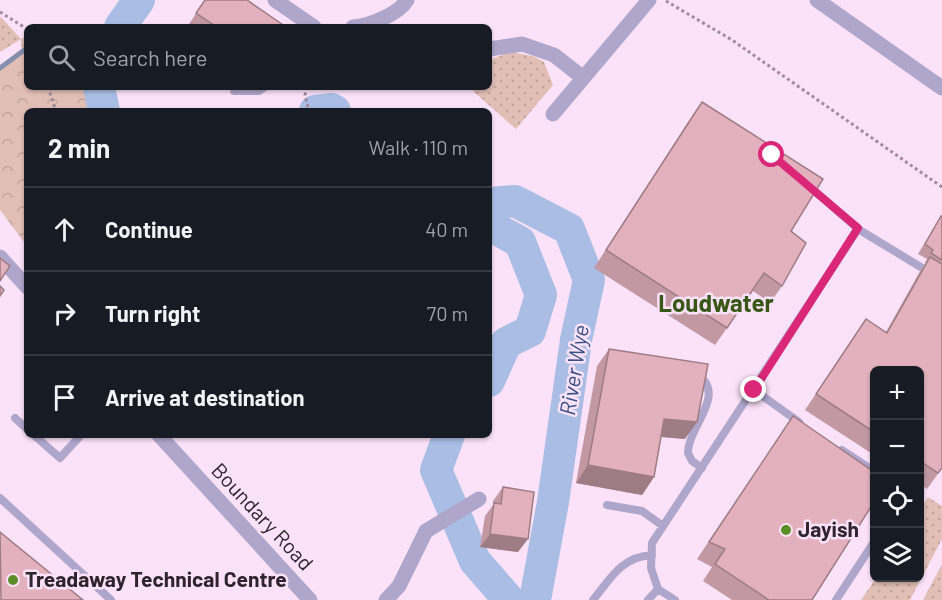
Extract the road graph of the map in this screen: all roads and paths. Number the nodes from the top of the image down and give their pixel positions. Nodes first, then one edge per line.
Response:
1 (275, 0) edge
2 (407, 0) edge
3 (650, 0) edge
4 (664, 0) edge
5 (817, 0) edge
6 (0, 12) edge
7 (310, 24) edge
8 (366, 24) edge
9 (24, 27) edge
10 (492, 49) edge
11 (582, 77) junction
12 (942, 88) edge
13 (49, 90) edge
14 (260, 90) edge
15 (306, 90) edge
16 (234, 92) dead end
17 (55, 108) edge
18 (308, 108) edge
19 (553, 114) dead end
20 (798, 177) edge
21 (942, 187) edge
22 (858, 228) junction
23 (0, 257) edge
24 (942, 280) edge
25 (24, 284) edge
26 (688, 369) edge
27 (754, 390) junction
28 (15, 418) dead end
29 (24, 426) edge
30 (809, 428) edge
31 (37, 438) edge
32 (78, 438) edge
33 (162, 438) edge
34 (837, 447) edge
35 (702, 468) junction
36 (870, 468) edge
37 (0, 498) edge
38 (479, 499) dead end
39 (608, 505) dead end
40 (663, 526) junction
41 (870, 548) edge
42 (652, 555) junction
43 (658, 589) junction
44 (111, 600) edge
45 (310, 600) edge
46 (386, 600) edge
47 (593, 600) edge
48 (648, 600) edge
49 (675, 600) edge
50 (836, 600) edge

1 - 7 street
2 - 8 street
3 - 11 street
4 - 21 path
5 - 12 street
6 - 9 path
10 - 11 street
11 - 19 street
13 - 17 path
14 - 16 lane
15 - 18 path
20 - 22 lane
22 - 24 lane
22 - 27 lane
23 - 25 street
26 - 35 lane
27 - 30 lane
27 - 35 lane
28 - 29 lane
31 - 32 lane
33 - 45 street, Boundary Road
34 - 36 lane
35 - 40 lane
37 - 44 lane
38 - 46 street
39 - 40 lane
40 - 42 lane
41 - 50 lane
42 - 43 lane
42 - 47 lane
43 - 48 lane
43 - 49 lane

